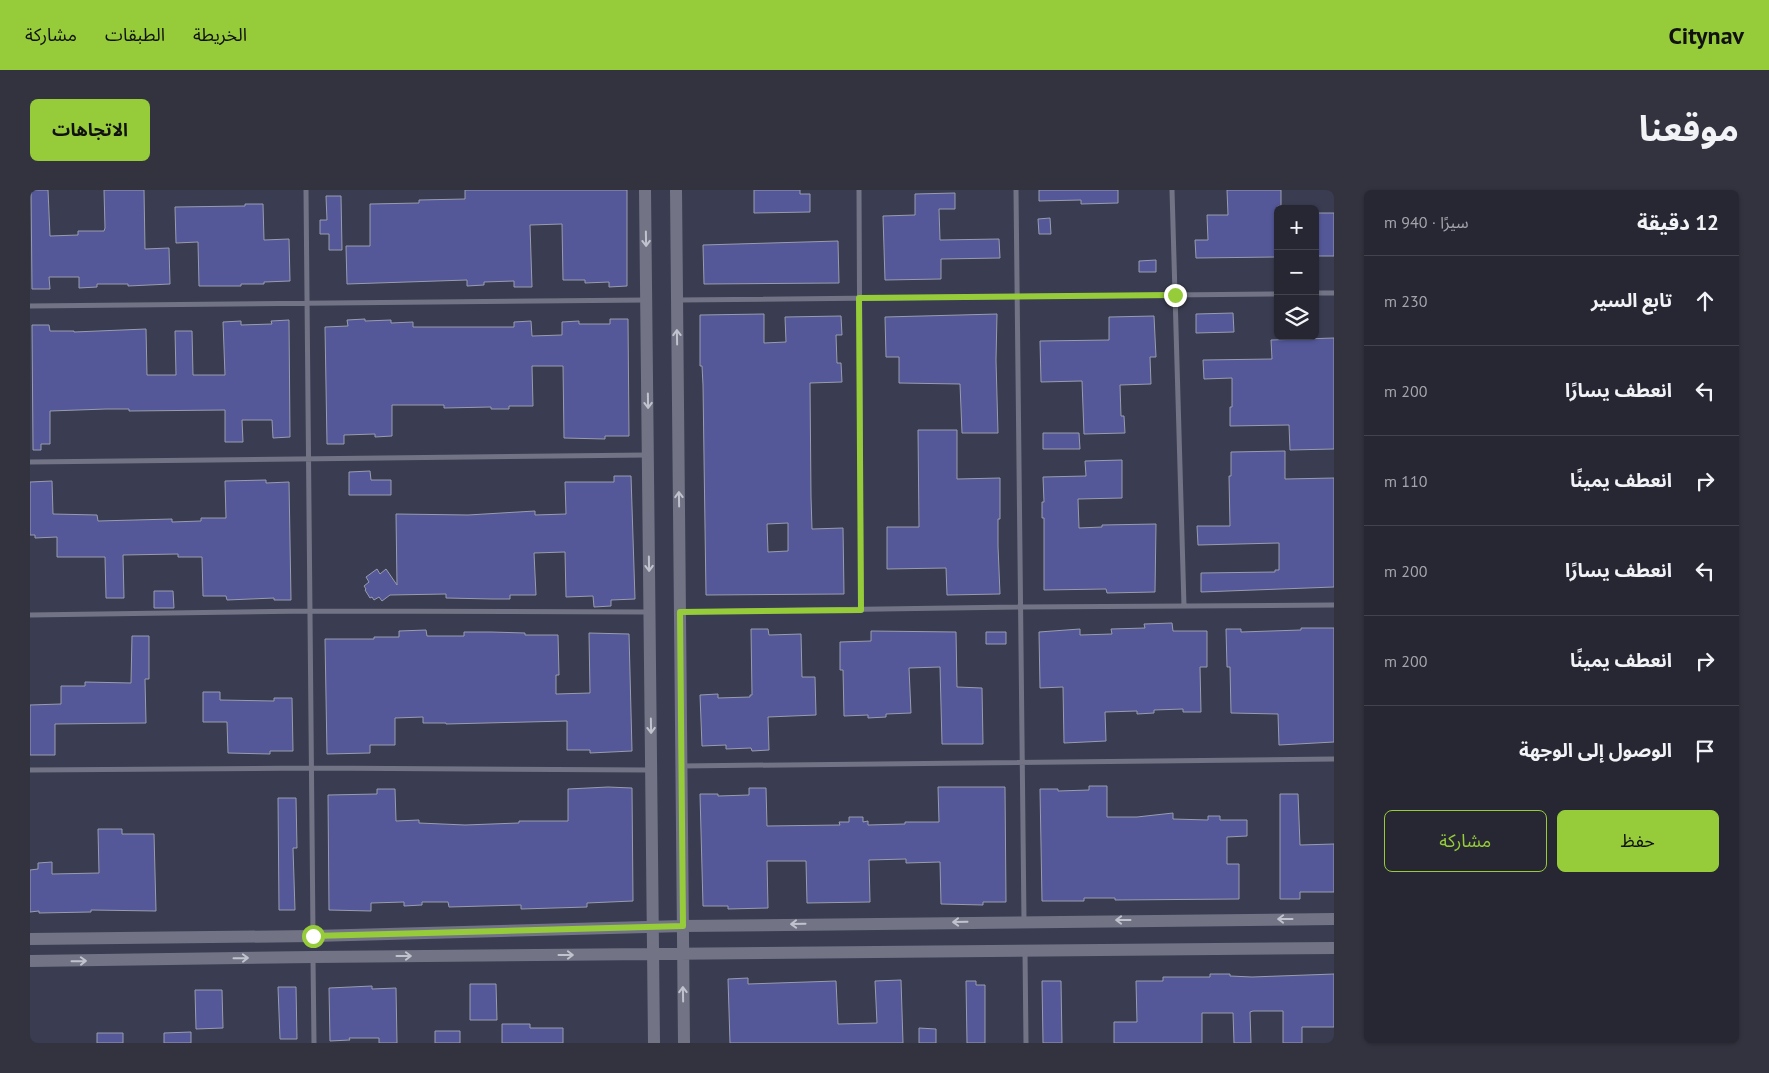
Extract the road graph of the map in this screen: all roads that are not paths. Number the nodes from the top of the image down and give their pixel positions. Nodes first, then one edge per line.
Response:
1 (306, 190) edge
2 (646, 190) edge
3 (676, 190) edge
4 (859, 190) edge
5 (1016, 190) edge
6 (1172, 190) edge
7 (1334, 293) edge
8 (1274, 294) edge
9 (1319, 294) edge
10 (1175, 295) junction
11 (1017, 296) junction
12 (859, 298) junction
13 (647, 300) junction
14 (677, 300) junction
15 (308, 303) junction
16 (30, 306) edge
17 (648, 455) junction
18 (309, 459) junction
19 (30, 462) edge
20 (1184, 606) junction
21 (1334, 606) edge
22 (1021, 607) junction
23 (861, 610) junction
24 (309, 611) junction
25 (650, 612) junction
26 (680, 612) junction
27 (30, 615) edge
28 (1334, 759) edge
29 (1022, 763) junction
30 (681, 766) junction
31 (311, 768) junction
32 (30, 770) edge
33 (651, 770) junction
34 (1334, 918) edge
35 (1024, 921) junction
36 (683, 926) junction
37 (652, 927) junction
38 (313, 936) junction
39 (30, 939) edge
40 (1334, 948) edge
41 (1025, 951) junction
42 (653, 954) junction
43 (683, 954) junction
44 (313, 957) junction
45 (30, 961) edge
46 (314, 1043) edge
47 (654, 1043) edge
48 (684, 1043) edge
49 (1026, 1043) edge

1 - 15 lane
2 -> 13 street
3 - 14 street
4 - 12 lane
5 - 11 lane
6 - 10 lane
7 - 9 lane
8 - 10 lane
10 - 11 lane
10 - 20 lane
11 - 12 lane
11 - 22 lane
12 - 14 lane
12 - 23 lane
13 - 15 lane
13 -> 17 street
26 -> 14 street
15 - 16 lane
15 - 18 lane
17 - 18 lane
17 -> 25 street
18 - 19 lane
18 - 24 lane
20 - 21 lane
20 - 22 lane
22 - 23 lane
22 - 29 lane
23 - 26 lane
24 - 25 lane
24 - 27 lane
24 - 31 lane
25 -> 33 street
26 - 30 street
28 - 29 lane
29 - 30 lane
29 - 35 lane
30 - 36 street
31 - 32 lane
31 - 33 lane
31 - 38 lane
33 - 37 street
34 -> 35 street
35 -> 36 street
36 - 37 street
36 - 43 street
37 - 38 street
37 - 42 street
38 - 39 street
40 - 41 street
41 - 43 street
41 - 49 lane
42 - 43 street
44 -> 42 street
42 - 47 street
48 -> 43 street
45 -> 44 street
44 - 46 lane

